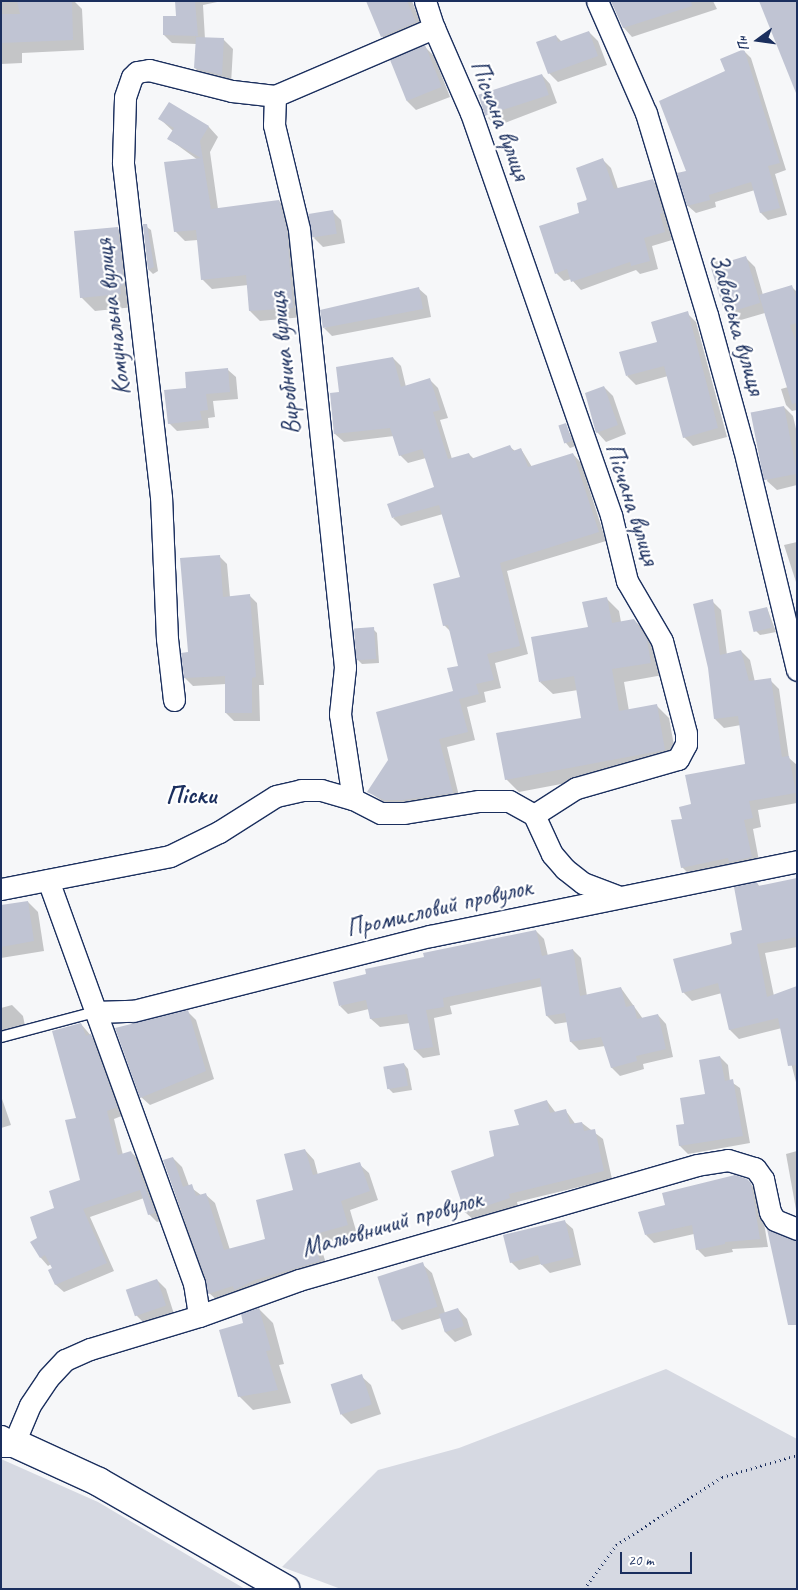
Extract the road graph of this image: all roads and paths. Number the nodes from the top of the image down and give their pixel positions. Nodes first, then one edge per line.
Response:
1 (425, 1) edge
2 (597, 1) edge
3 (434, 28) junction
4 (275, 96) junction
5 (797, 670) edge
6 (174, 700) dead end
7 (353, 799) junction
8 (534, 815) junction
9 (797, 862) edge
10 (48, 880) junction
11 (1, 889) edge
12 (617, 896) junction
13 (95, 1012) junction
14 (1, 1037) edge
15 (797, 1229) edge
16 (198, 1316) junction
17 (6, 1441) edge
18 (797, 1455) edge
19 (285, 1589) edge
20 (584, 1589) edge

1 - 3 street, Пісчана вулиця
2 - 5 street, Заводська вулиця
3 - 4 street
3 - 8 street, Пісчана вулиця
4 - 6 street, Комунальна вулиця
4 - 7 street, Виробнича вулиця
7 - 8 street
7 - 10 street
8 - 12 street
9 - 12 street, Промисловий провулок
10 - 11 street
10 - 13 street
12 - 13 street, Промисловий провулок
13 - 14 lane
13 - 16 street
15 - 16 street, Мальовничий провулок
16 - 17 street, Мальовничий провулок
17 - 19 street
18 - 20 path

